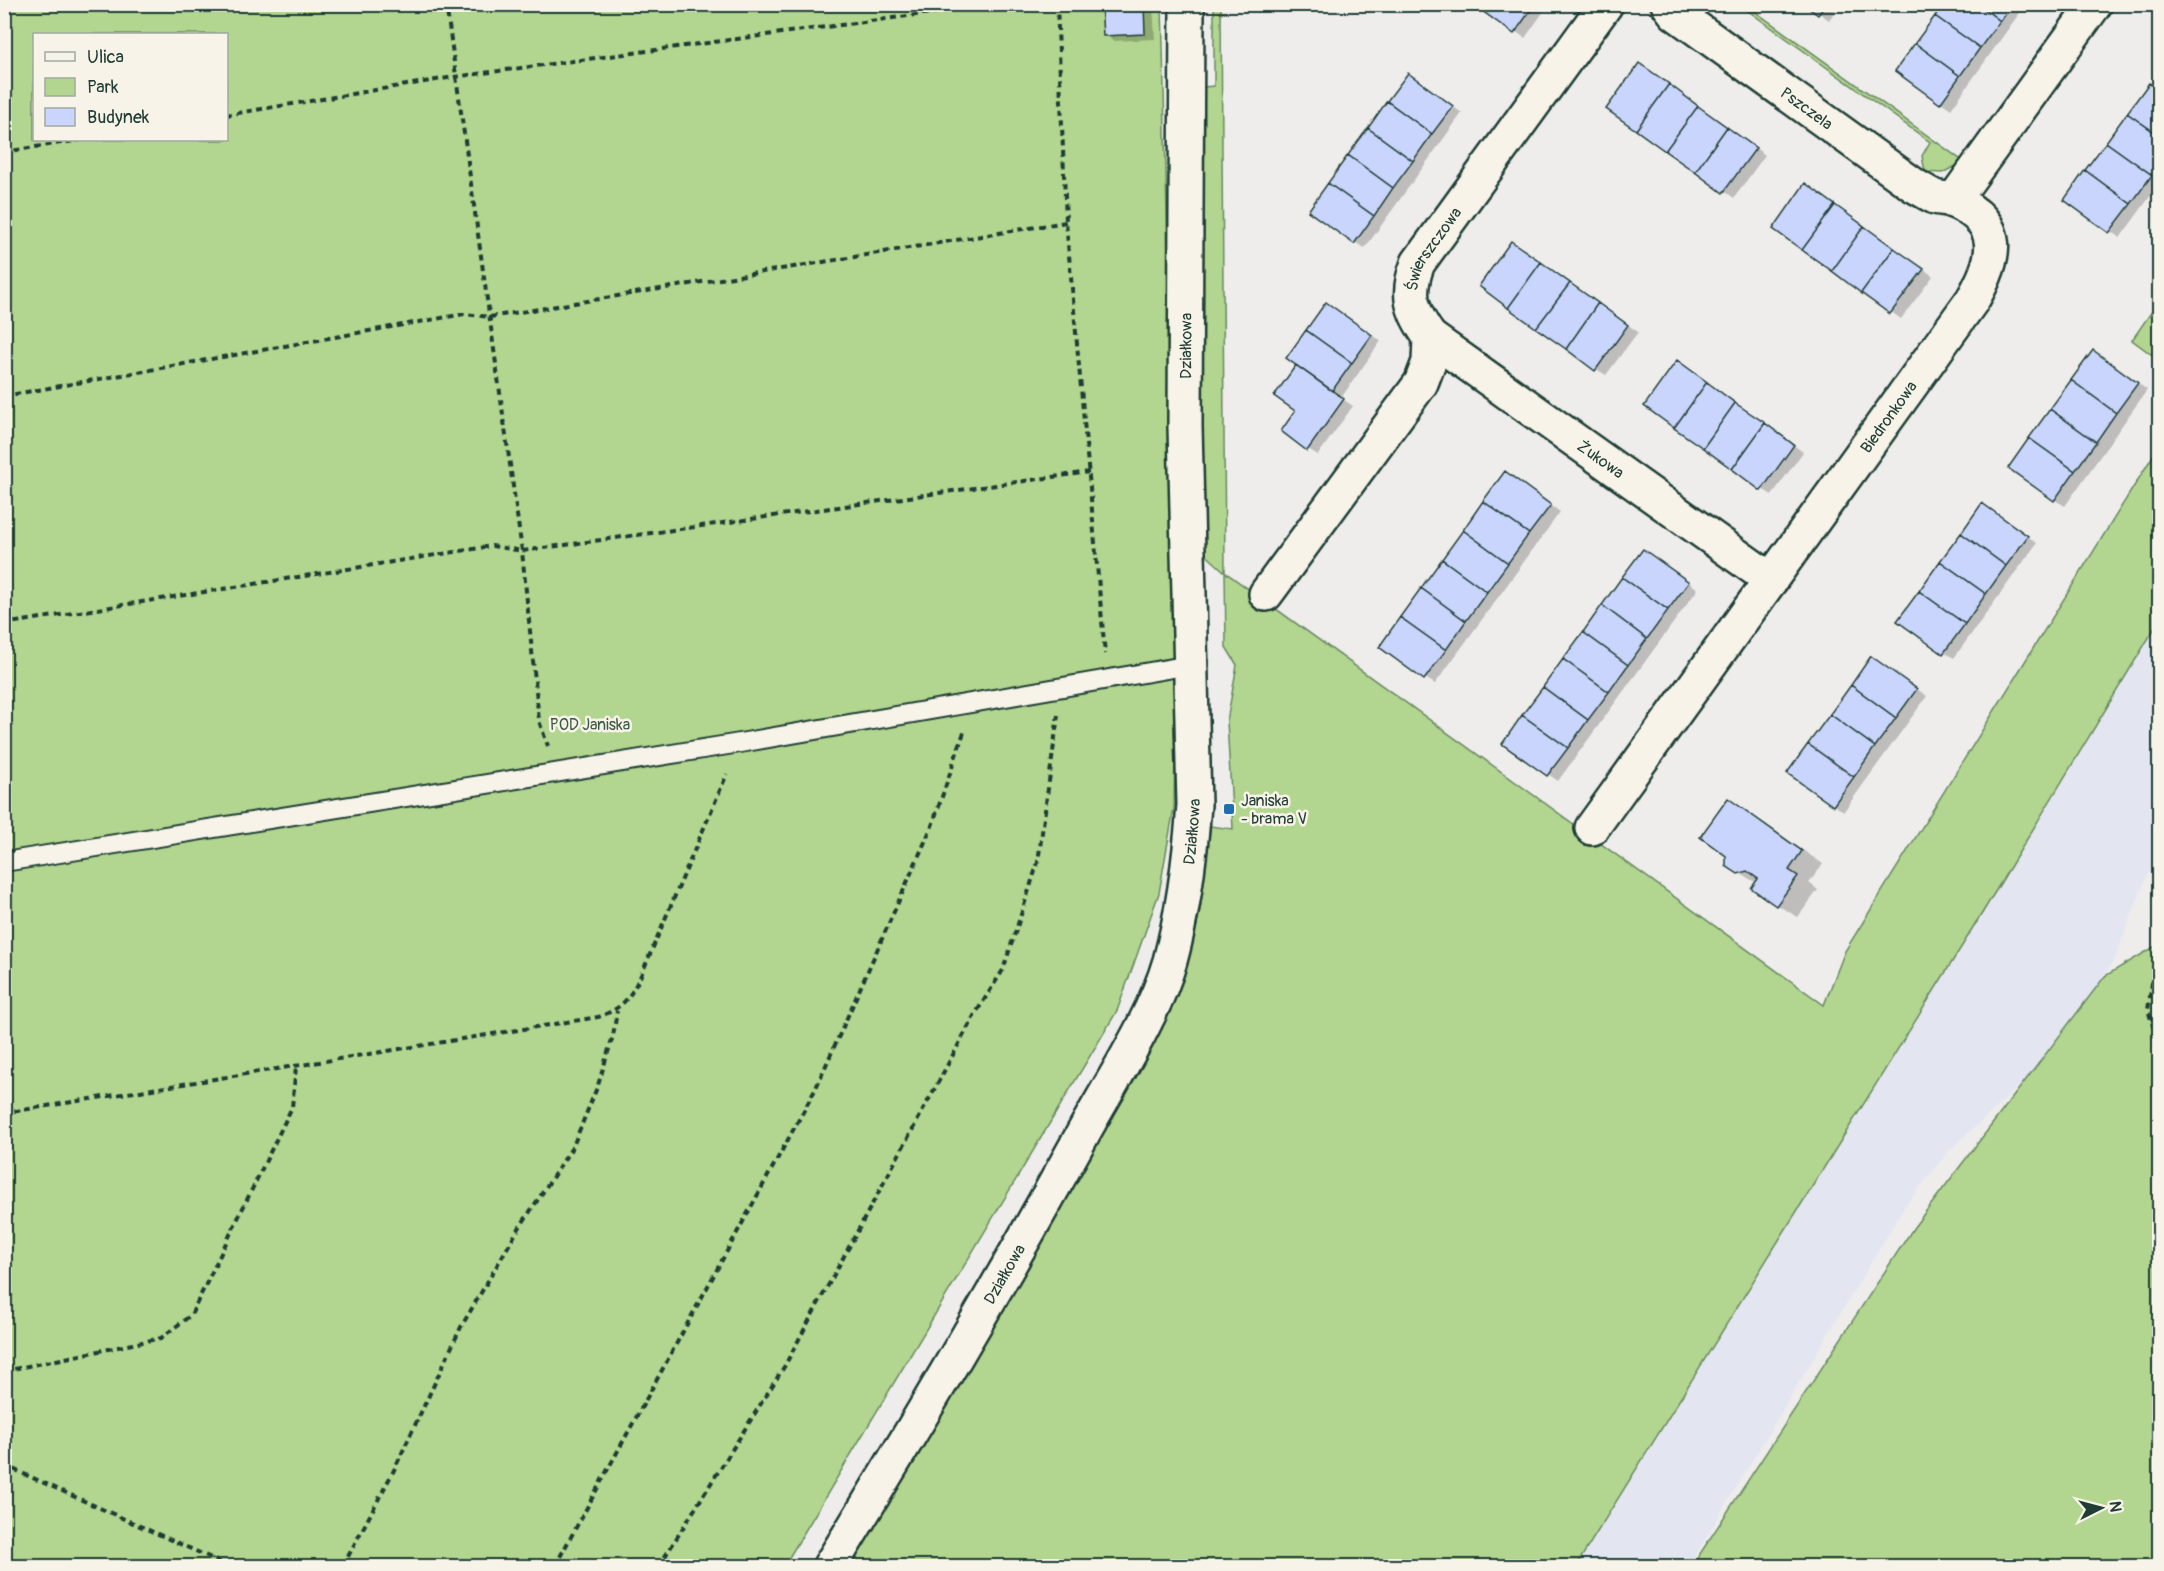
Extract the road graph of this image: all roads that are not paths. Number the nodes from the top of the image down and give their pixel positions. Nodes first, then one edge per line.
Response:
1 (1187, 4) edge
2 (1606, 4) edge
3 (1668, 4) edge
4 (2095, 4) edge
5 (1953, 201) junction
6 (1430, 337) junction
7 (1771, 580) junction
8 (1266, 594) dead end
9 (1190, 665) junction
10 (1592, 828) dead end
11 (4, 862) edge
12 (830, 1566) edge

1 - 9 street, Działkowa
2 - 6 street, Świerszczowa
3 - 5 street, Pszczela
4 - 5 street
5 - 7 street, Biedronkowa
6 - 7 street, Żukowa
6 - 8 street
7 - 10 street, Biedronkowa
9 - 11 lane
9 - 12 street, Działkowa

